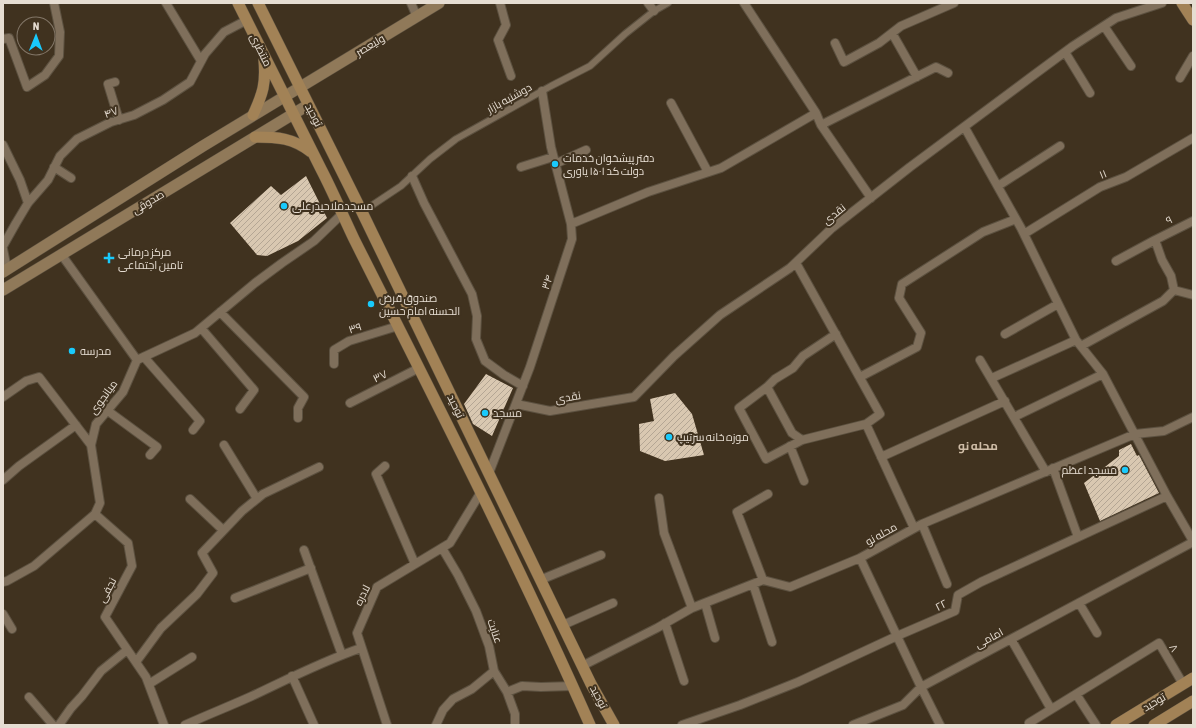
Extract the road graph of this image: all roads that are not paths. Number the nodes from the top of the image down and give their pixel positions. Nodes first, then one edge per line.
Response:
1 (54, 3) edge
2 (166, 3) edge
3 (238, 3) edge
4 (258, 3) edge
5 (411, 3) edge
6 (440, 3) edge
7 (500, 3) edge
8 (648, 3) edge
9 (668, 3) edge
10 (744, 3) edge
11 (954, 3) edge
12 (1162, 3) edge
13 (1182, 3) edge
14 (654, 11) junction
15 (417, 16) junction
16 (247, 20) junction
17 (1193, 20) edge
18 (1104, 26) junction
19 (892, 33) junction
20 (3, 39) edge
21 (835, 42) dead end
22 (1064, 52) junction
23 (263, 54) junction
24 (1193, 56) edge
25 (201, 61) junction
26 (1131, 66) dead end
27 (948, 73) dead end
28 (511, 76) dead end
29 (917, 77) junction
30 (1180, 78) dead end
31 (115, 82) dead end
32 (300, 87) junction
33 (542, 91) junction
34 (1090, 93) dead end
35 (284, 96) junction
36 (671, 103) dead end
37 (308, 105) junction
38 (816, 113) junction
39 (293, 114) junction
40 (254, 115) junction
41 (119, 120) junction
42 (821, 125) junction
43 (965, 128) junction
44 (256, 137) junction
45 (1193, 138) edge
46 (3, 145) edge
47 (1060, 146) dead end
48 (586, 150) dead end
49 (313, 153) junction
50 (6, 157) edge
51 (184, 158) junction
52 (554, 160) junction
53 (54, 167) junction
54 (521, 167) dead end
55 (708, 172) junction
56 (193, 174) junction
57 (412, 176) junction
58 (71, 178) dead end
59 (998, 186) junction
60 (871, 198) junction
61 (28, 203) junction
62 (362, 212) junction
63 (342, 214) junction
64 (1016, 219) junction
65 (1193, 221) edge
66 (570, 224) junction
67 (1024, 234) junction
68 (1155, 240) junction
69 (3, 248) edge
70 (61, 254) junction
71 (1116, 262) dead end
72 (796, 263) junction
73 (5, 270) edge
74 (3, 290) edge
75 (1174, 290) junction
76 (1193, 295) edge
77 (1058, 304) junction
78 (220, 312) junction
79 (398, 326) junction
80 (201, 328) junction
81 (836, 334) junction
82 (1005, 334) dead end
83 (1079, 343) junction
84 (140, 358) junction
85 (980, 360) dead end
86 (334, 364) dead end
87 (420, 368) junction
88 (1104, 374) junction
89 (860, 377) junction
90 (992, 378) junction
91 (523, 386) junction
92 (768, 388) junction
93 (3, 397) edge
94 (1005, 401) junction
95 (350, 403) dead end
96 (516, 404) junction
97 (240, 409) dead end
98 (108, 411) junction
99 (1014, 417) junction
100 (1193, 417) edge
101 (298, 418) dead end
102 (866, 424) junction
103 (76, 425) junction
104 (193, 430) dead end
105 (1135, 434) junction
106 (802, 440) junction
107 (91, 445) junction
108 (224, 445) dead end
109 (790, 446) junction
110 (150, 455) dead end
111 (881, 457) junction
112 (385, 466) dead end
113 (319, 467) dead end
114 (1049, 470) junction
115 (489, 473) junction
116 (3, 480) edge
117 (804, 481) dead end
118 (481, 492) junction
119 (768, 494) dead end
120 (1167, 496) junction
121 (659, 498) dead end
122 (190, 499) dead end
123 (257, 499) junction
124 (95, 514) junction
125 (922, 524) junction
126 (914, 528) junction
127 (223, 530) junction
128 (1078, 537) junction
129 (1193, 542) edge
130 (442, 548) junction
131 (525, 548) junction
132 (304, 550) dead end
133 (511, 554) junction
134 (601, 555) dead end
135 (860, 558) junction
136 (414, 564) junction
137 (311, 568) junction
138 (540, 580) junction
139 (763, 580) junction
140 (3, 582) edge
141 (753, 584) junction
142 (948, 584) dead end
143 (235, 598) dead end
144 (613, 603) dead end
145 (705, 603) junction
146 (1079, 603) junction
147 (692, 608) junction
148 (3, 614) edge
149 (665, 623) junction
150 (562, 625) junction
151 (12, 629) dead end
152 (1097, 633) dead end
153 (897, 636) junction
154 (715, 638) dead end
155 (1011, 639) junction
156 (772, 642) dead end
157 (361, 648) junction
158 (127, 650) junction
159 (342, 655) junction
160 (192, 657) dead end
161 (136, 662) junction
162 (582, 666) junction
163 (494, 671) junction
164 (292, 676) junction
165 (1193, 678) edge
166 (684, 681) dead end
167 (148, 684) junction
168 (1183, 684) junction
169 (573, 686) junction
170 (921, 687) junction
171 (507, 692) junction
172 (1076, 694) junction
173 (29, 697) dead end
174 (1193, 701) edge
175 (1051, 709) junction
176 (1028, 724) edge
177 (53, 725) edge
178 (59, 725) edge
179 (164, 725) edge
180 (185, 725) edge
181 (314, 725) edge
182 (387, 725) edge
183 (436, 725) edge
184 (515, 725) edge
185 (590, 725) edge
186 (614, 725) edge
187 (682, 725) edge
188 (853, 725) edge
189 (940, 725) edge
190 (1096, 725) edge
191 (1116, 725) edge
192 (1154, 725) edge

1 - 20 street
2 - 25 street
3 - 16 main road, منتظری
4 - 32 main road, منتظری
5 - 15 street
6 - 15 main road, ولیعصر
7 - 28 street
8 - 14 street
9 - 14 street, دوشنبه بازار
10 - 38 street
11 - 19 street
12 - 18 street, نقدی
13 - 17 main road
14 - 33 street, دوشنبه بازار
15 - 32 main road, ولیعصر
16 - 23 main road, منتظری
16 - 25 street, ۴۷
18 - 22 street, نقدی
18 - 26 street
19 - 21 street
19 - 29 street
22 - 34 street
22 - 43 street, نقدی
23 - 35 main road, منتظری
23 - 40 main road
24 - 30 street
25 - 41 street, ۴۷
27 - 29 street
29 - 42 street
31 - 41 street
32 - 35 main road, ولیعصر
32 - 37 main road, توحید
33 - 52 street, ۳۴
33 - 57 street, دوشنبه بازار
35 - 39 main road, توحید
35 - 40 main road, صدوقی
36 - 55 street
37 - 39 main road, صدوقی
37 - 62 main road, توحید
38 - 42 street
38 - 55 street
39 - 44 main road, صدوقی
39 - 49 main road, توحید
40 - 51 main road, صدوقی
41 - 53 street, ۴۷
42 - 60 street
43 - 59 street
43 - 60 street, نقدی
44 - 49 main road
44 - 56 main road, صدوقی
45 - 67 street, ۱۱
46 - 50 street
47 - 59 street
48 - 52 street
49 - 63 main road, توحید
50 - 61 street
51 - 56 main road
51 - 73 main road, صدوقی
52 - 54 street
52 - 66 street, ۳۴
53 - 58 street
53 - 61 street, ۴۷
55 - 66 street
56 - 70 main road, صدوقی
57 - 62 street, دوشنبه بازار
57 - 91 street
59 - 64 street
60 - 72 street, نقدی
61 - 69 street, ۴۷
62 - 115 main road, توحید
63 - 78 street
63 - 79 main road, توحید
64 - 67 street
64 - 89 street
65 - 68 street, ۹
66 - 91 street, ۳۴
67 - 77 street
68 - 71 street, ۹
68 - 75 street
69 - 73 street, ۴۷
70 - 74 main road, صدوقی
70 - 84 street
72 - 81 street
72 - 96 street, نقدی
75 - 76 street
75 - 83 street
77 - 82 street
77 - 83 street
78 - 80 street
78 - 101 street
79 - 86 street, ۳۹
79 - 87 main road, توحید
80 - 84 street
80 - 97 street
81 - 89 street
81 - 92 street
83 - 88 street
83 - 90 street
84 - 98 street, میانجوی
84 - 104 street
85 - 90 street
87 - 95 street, ۳۷
87 - 118 main road, توحید
88 - 99 street
88 - 105 street
89 - 102 street
90 - 94 street
91 - 96 street, ۳۴
92 - 106 street
92 - 109 street
93 - 103 street
94 - 99 street
94 - 111 street
96 - 115 street, ۳۴
98 - 107 street, میانجوی
98 - 110 street
99 - 114 street
100 - 105 street, محله نو
102 - 106 street
102 - 111 street
103 - 107 street
103 - 116 street
105 - 114 street, محله نو
105 - 120 street
106 - 109 street
107 - 124 street, میانجوی
108 - 123 street
109 - 117 street
111 - 126 street
112 - 136 street
113 - 123 street
114 - 125 street, محله نو
114 - 128 street
115 - 131 main road, توحید
118 - 130 street, لادره
118 - 133 main road, توحید
119 - 139 street
120 - 128 street, ۲۲
120 - 129 street
121 - 147 street
122 - 127 street
123 - 127 street
124 - 140 street
124 - 158 street, نجفی
125 - 126 street, محله نو
125 - 142 street
126 - 135 street, محله نو
127 - 161 street
128 - 153 street, ۲۲
129 - 146 street, امامی
130 - 136 street, لادره
130 - 163 street, عنایت
131 - 133 main road
131 - 138 main road, توحید
132 - 137 street
133 - 169 main road, توحید
134 - 138 street
135 - 139 street, محله نو
135 - 153 street
136 - 157 street, لادره
137 - 143 street
137 - 159 street
138 - 150 main road, توحید
139 - 141 street
141 - 145 street
141 - 156 street
144 - 150 street
145 - 147 street
145 - 154 street
146 - 152 street
146 - 155 street, امامی
147 - 149 street
148 - 151 street
149 - 162 street
149 - 166 street
150 - 162 main road, توحید
153 - 170 street
153 - 187 street, ۲۲
155 - 170 street, امامی
155 - 175 street
157 - 159 street
157 - 182 street, لادره
158 - 161 street, نجفی
158 - 178 street
159 - 164 street
160 - 167 street
161 - 167 street, نجفی
162 - 186 main road, توحید
163 - 171 street, عنایت
163 - 183 street
164 - 180 street
164 - 181 street
165 - 168 main road, توحید
167 - 179 street, نجفی
168 - 172 street, ۸
168 - 191 main road, توحید
169 - 171 street
169 - 185 main road, توحید
170 - 188 street, امامی
170 - 189 street
171 - 184 street, عنایت
172 - 175 street
172 - 190 street
173 - 177 street
174 - 192 main road, توحید
175 - 176 street

